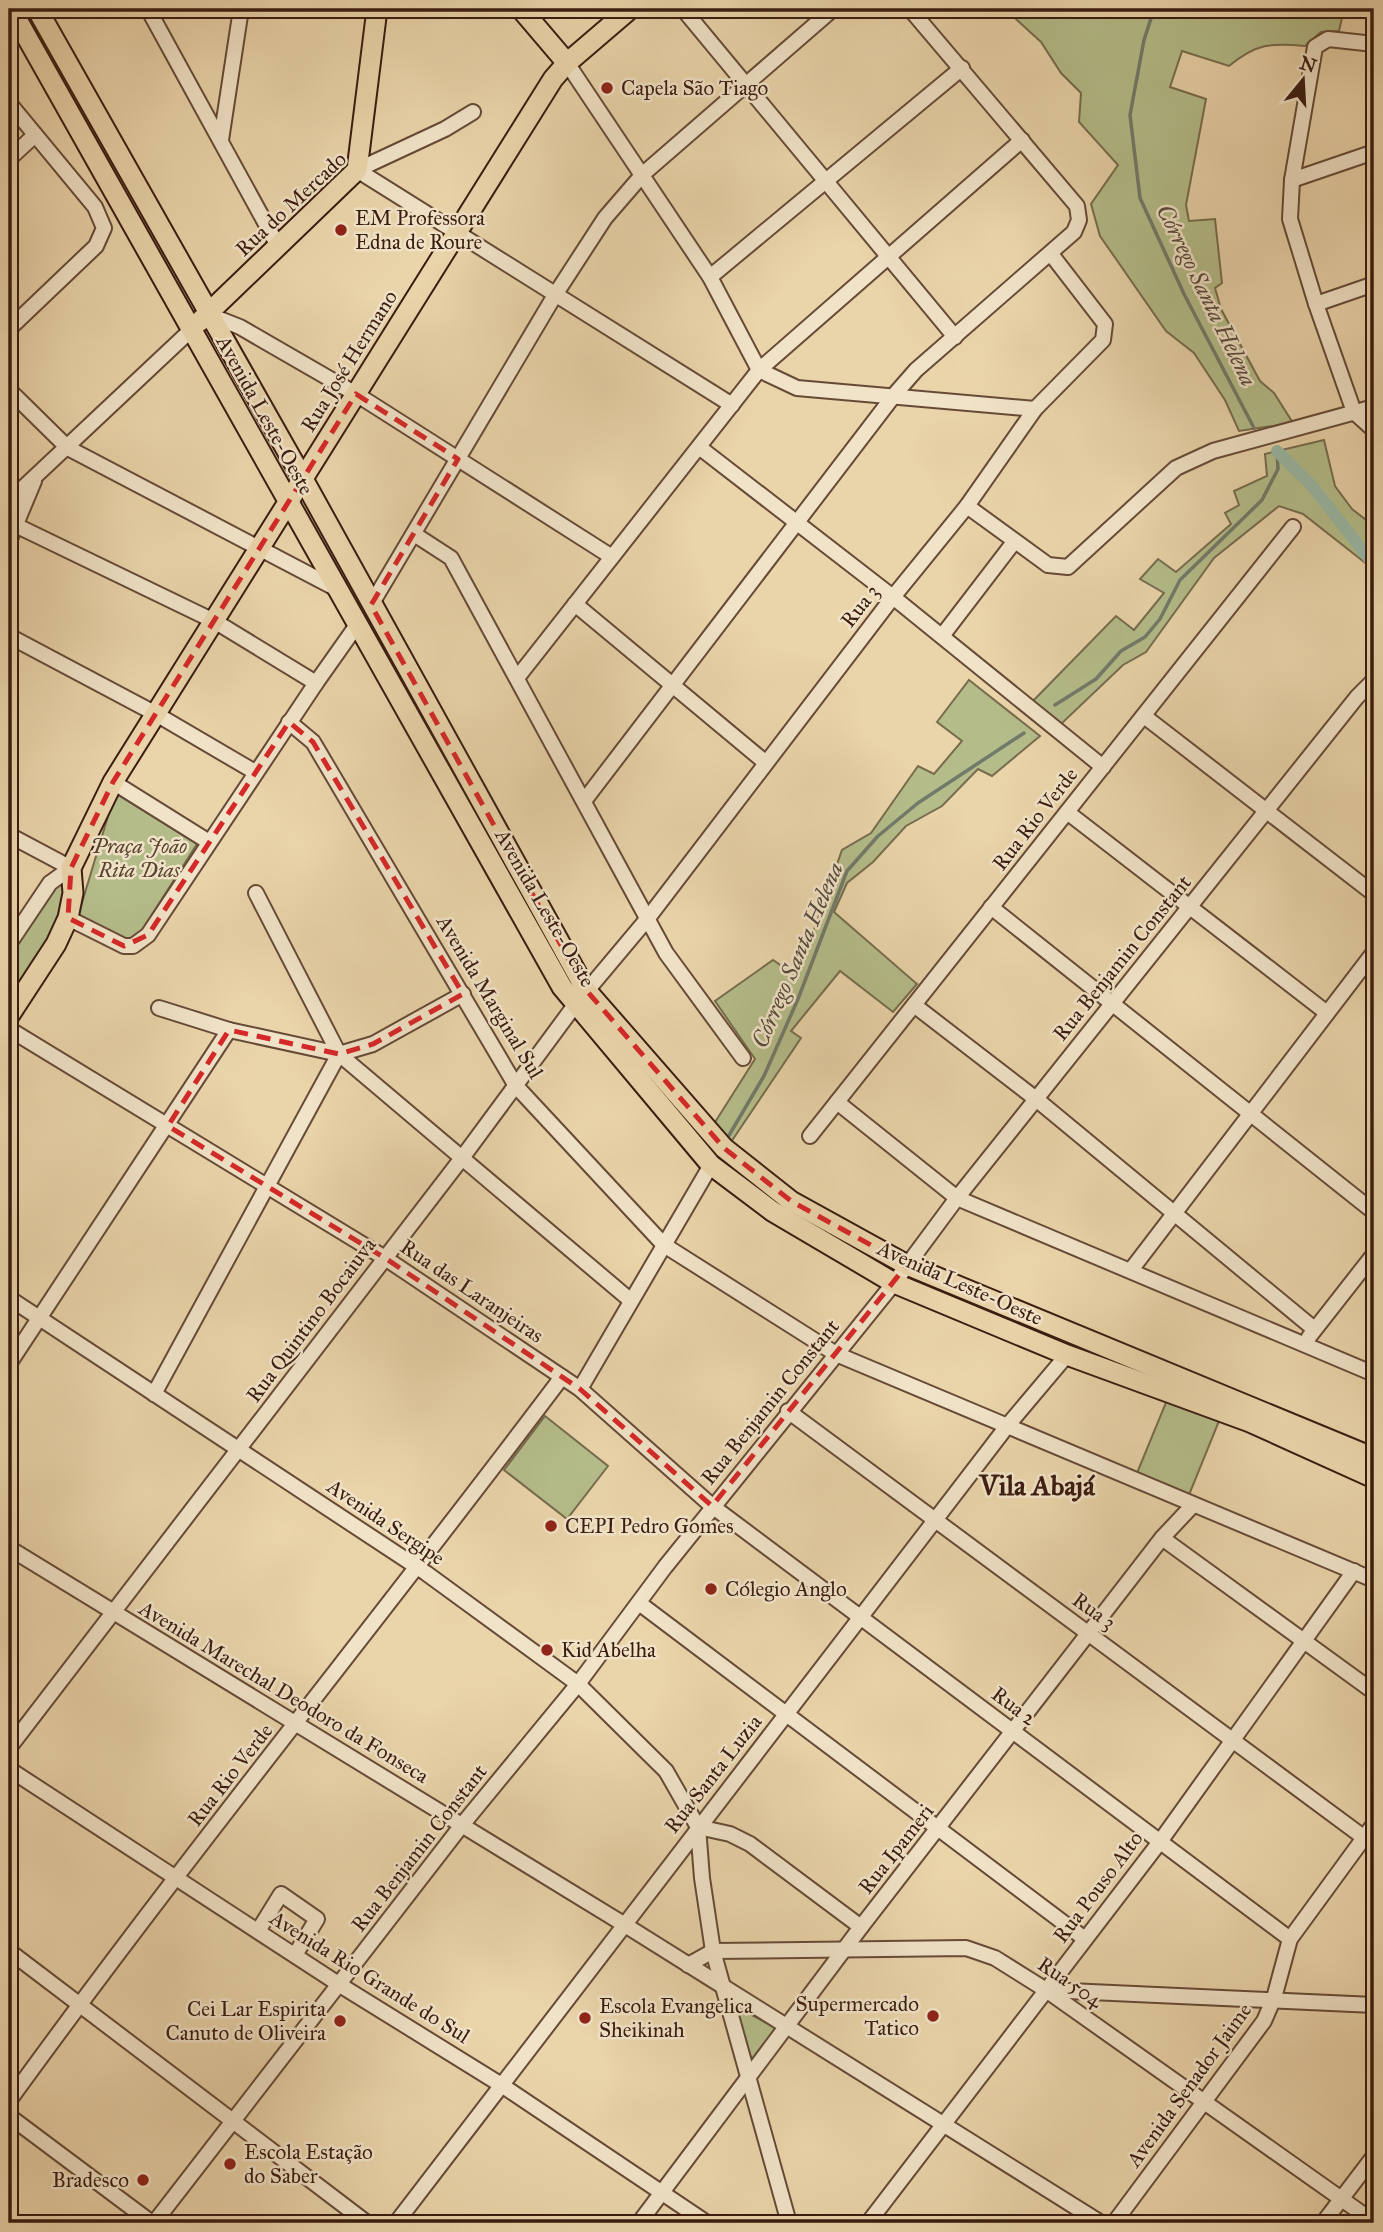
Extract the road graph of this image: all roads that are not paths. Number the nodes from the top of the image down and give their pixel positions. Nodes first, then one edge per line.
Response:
1 (11, 9) edge
2 (37, 9) edge
3 (148, 9) edge
4 (241, 9) edge
5 (377, 9) edge
6 (520, 9) edge
7 (630, 9) edge
8 (683, 9) edge
9 (833, 9) edge
10 (909, 9) edge
11 (1374, 44) edge
12 (567, 62) junction
13 (962, 68) junction
14 (746, 84) junction
15 (9, 103) edge
16 (473, 112) dead end
17 (35, 135) junction
18 (221, 140) junction
19 (1022, 140) junction
20 (1374, 152) edge
21 (9, 159) edge
22 (356, 170) junction
23 (643, 174) junction
24 (1292, 180) junction
25 (826, 181) junction
26 (455, 232) junction
27 (278, 246) junction
28 (1051, 254) junction
29 (888, 256) junction
30 (710, 277) junction
31 (1374, 284) edge
32 (555, 295) junction
33 (1316, 304) junction
34 (208, 314) junction
35 (9, 329) edge
36 (191, 330) junction
37 (955, 337) junction
38 (759, 370) junction
39 (9, 390) edge
40 (356, 394) junction
41 (895, 394) junction
42 (732, 405) junction
43 (1374, 407) edge
44 (1035, 409) junction
45 (1354, 412) junction
46 (1374, 430) edge
47 (699, 447) junction
48 (68, 448) junction
49 (458, 459) junction
50 (36, 477) junction
51 (303, 479) junction
52 (9, 501) edge
53 (288, 504) junction
54 (967, 506) junction
55 (796, 522) junction
56 (13, 524) edge
57 (1293, 527) dead end
58 (414, 534) junction
59 (9, 541) edge
60 (1014, 541) junction
61 (260, 549) junction
62 (612, 557) junction
63 (337, 589) junction
64 (893, 597) junction
65 (575, 604) junction
66 (371, 605) junction
67 (216, 622) junction
68 (357, 625) junction
69 (9, 636) edge
70 (942, 636) junction
71 (517, 678) junction
72 (1374, 680) edge
73 (316, 683) junction
74 (672, 685) junction
75 (156, 714) junction
76 (1144, 716) junction
77 (289, 722) junction
78 (766, 763) junction
79 (1103, 767) junction
80 (255, 772) junction
81 (113, 782) junction
82 (584, 801) junction
83 (1267, 810) junction
84 (1067, 812) junction
85 (9, 835) edge
86 (209, 842) junction
87 (71, 868) junction
88 (256, 893) dead end
89 (1374, 894) edge
90 (1190, 906) junction
91 (991, 908) junction
92 (68, 918) junction
93 (648, 918) junction
94 (9, 944) edge
95 (1374, 952) edge
96 (463, 994) junction
97 (580, 997) junction
98 (914, 1005) junction
99 (1111, 1006) junction
100 (159, 1008) dead end
101 (1327, 1013) junction
102 (9, 1016) edge
103 (9, 1029) edge
104 (229, 1030) junction
105 (339, 1054) junction
106 (743, 1058) dead end
107 (516, 1086) junction
108 (1036, 1099) junction
109 (837, 1101) junction
110 (1250, 1114) junction
111 (167, 1126) junction
112 (810, 1136) dead end
113 (462, 1158) junction
114 (710, 1165) junction
115 (267, 1186) junction
116 (957, 1198) junction
117 (1374, 1212) edge
118 (1174, 1214) junction
119 (664, 1245) junction
120 (1374, 1254) edge
121 (385, 1258) junction
122 (907, 1265) junction
123 (1131, 1270) junction
124 (894, 1283) junction
125 (9, 1298) edge
126 (630, 1300) junction
127 (39, 1318) junction
128 (1313, 1328) junction
129 (1306, 1345) junction
130 (836, 1354) junction
131 (1067, 1355) junction
132 (9, 1364) edge
133 (1374, 1374) edge
134 (562, 1377) junction
135 (580, 1389) junction
136 (154, 1394) junction
137 (788, 1411) junction
138 (1008, 1425) junction
139 (239, 1449) junction
140 (1374, 1458) edge
141 (1374, 1478) edge
142 (1193, 1505) junction
143 (712, 1506) junction
144 (935, 1520) junction
145 (1162, 1538) junction
146 (9, 1548) edge
147 (419, 1567) junction
148 (1354, 1571) junction
149 (1374, 1580) edge
150 (639, 1603) junction
151 (114, 1613) junction
152 (860, 1618) junction
153 (1089, 1634) junction
154 (1304, 1641) junction
155 (578, 1685) junction
156 (1374, 1692) edge
157 (786, 1714) junction
158 (298, 1724) junction
159 (1014, 1732) junction
160 (1234, 1741) junction
161 (9, 1748) edge
162 (9, 1769) edge
163 (1374, 1824) edge
164 (462, 1825) junction
165 (698, 1827) junction
166 (938, 1830) junction
167 (1369, 1841) edge
168 (1159, 1843) junction
169 (671, 1863) junction
170 (176, 1878) junction
171 (702, 1878) junction
172 (625, 1925) junction
173 (861, 1927) junction
174 (258, 1931) junction
175 (1085, 1939) junction
176 (1290, 1939) junction
177 (844, 1950) junction
178 (9, 1951) edge
179 (713, 1951) junction
180 (295, 1955) junction
181 (688, 1965) junction
182 (340, 1985) junction
183 (721, 1986) junction
184 (1046, 1990) junction
185 (1099, 1992) junction
186 (1274, 1998) junction
187 (79, 2004) junction
188 (1374, 2006) edge
189 (1086, 2018) junction
190 (788, 2027) junction
191 (748, 2078) junction
192 (503, 2086) junction
193 (1205, 2100) junction
194 (9, 2101) edge
195 (9, 2116) edge
196 (233, 2121) junction
197 (945, 2123) junction
198 (1374, 2156) edge
199 (663, 2192) junction
200 (1341, 2198) junction
201 (1374, 2222) edge
202 (153, 2223) edge
203 (367, 2223) edge
204 (396, 2223) edge
205 (639, 2223) edge
206 (707, 2223) edge
207 (789, 2223) edge
208 (868, 2223) edge
209 (1101, 2223) edge
210 (1114, 2223) edge
211 (1322, 2223) edge

1 - 36 main road, Avenida Leste-Oeste
2 - 34 main road, Avenida Leste-Oeste
3 - 18 street
4 - 18 street
5 - 22 main road
6 - 12 main road
7 - 12 main road, Rua José Hermano
8 - 14 street
9 - 14 street
10 - 13 street
11 - 24 street
12 - 23 street
12 - 26 main road, Rua José Hermano
13 - 19 street
13 - 25 street
14 - 23 street
14 - 25 street
15 - 17 street
16 - 22 street, Rua do Mercado
17 - 21 street
17 - 35 street
18 - 27 street
19 - 28 street
19 - 29 street
20 - 24 street
22 - 26 street
22 - 27 main road, Rua do Mercado
23 - 30 street
23 - 32 street
24 - 33 street
25 - 29 street
25 - 30 street
26 - 32 street
26 - 40 main road, Rua José Hermano
27 - 34 main road, Rua do Mercado
28 - 37 street
28 - 44 street, Rua 3
29 - 37 street
29 - 38 street
30 - 38 street
31 - 33 street
32 - 42 street
32 - 49 street
33 - 45 street
34 - 36 main road, Rua do Mercado
34 - 40 street
34 - 51 main road, Avenida Leste-Oeste
36 - 48 street
36 - 53 main road, Avenida Leste-Oeste
37 - 41 street
38 - 41 street
38 - 42 street
39 - 48 street
40 - 49 street
40 - 51 main road, Rua José Hermano
41 - 44 street
41 - 55 street
42 - 47 street
43 - 45 street
44 - 54 street, Rua 3
45 - 46 street
45 - 60 street
47 - 55 street
47 - 62 street
48 - 50 street
48 - 61 street
49 - 58 street
49 - 62 street
50 - 52 street
50 - 56 street
51 - 53 main road, Rua José Hermano
51 - 66 main road, Avenida Leste-Oeste
53 - 61 main road, Rua José Hermano
53 - 63 main road, Avenida Leste-Oeste
54 - 60 street
54 - 64 street, Rua 3
55 - 64 street
55 - 74 street
56 - 59 street
56 - 67 street
57 - 76 street, Rua Rio Verde
58 - 66 street
58 - 71 street
60 - 70 street
61 - 63 street
61 - 67 main road, Rua José Hermano
62 - 65 street
63 - 68 main road, Avenida Leste-Oeste
64 - 70 street
64 - 78 street, Rua 3
65 - 71 street
65 - 74 street
66 - 97 main road, Avenida Leste-Oeste
67 - 73 street
67 - 75 main road, Rua José Hermano
68 - 73 street
68 - 97 main road, Avenida Leste-Oeste
69 - 75 street
70 - 79 street
71 - 82 street
72 - 83 street, Rua Benjamin Constant
73 - 77 street
74 - 78 street
74 - 82 street
75 - 80 street
75 - 81 main road, Rua José Hermano
76 - 79 street, Rua Rio Verde
76 - 83 street
77 - 80 street
77 - 96 street, Avenida Marginal Sul
78 - 93 street, Rua 3
79 - 84 street, Rua Rio Verde
80 - 86 street
81 - 86 street
81 - 87 main road, Rua José Hermano
82 - 93 street
83 - 89 street
83 - 90 street, Rua Benjamin Constant
84 - 90 street
84 - 91 street, Rua Rio Verde
85 - 87 street
86 - 92 street
87 - 92 main road, Rua José Hermano
87 - 94 street, Rua José Hermano
88 - 105 street
90 - 99 street, Rua Benjamin Constant
90 - 101 street
91 - 98 street, Rua Rio Verde
91 - 99 street
92 - 102 main road, Rua José Hermano
93 - 97 street, Rua Quintino Bocaiuva
93 - 106 street
95 - 101 street
96 - 105 street
96 - 107 street, Avenida Marginal Sul
97 - 107 street, Rua Quintino Bocaiuva
97 - 114 main road, Avenida Leste-Oeste
97 - 122 main road, Avenida Leste-Oeste
98 - 108 street
98 - 109 street, Rua Rio Verde
99 - 108 street, Rua Benjamin Constant
99 - 110 street
100 - 104 street
101 - 110 street
103 - 111 street, Rua das Laranjeiras
104 - 105 street
104 - 111 street
105 - 113 street
105 - 115 street
107 - 113 street, Rua Quintino Bocaiuva
107 - 119 street, Avenida Marginal Sul
108 - 116 street, Rua Benjamin Constant
108 - 118 street
109 - 112 street, Rua Rio Verde
109 - 116 street
110 - 117 street
110 - 118 street
111 - 115 street, Rua das Laranjeiras
111 - 127 street
113 - 121 street, Rua Quintino Bocaiuva
113 - 126 street
114 - 119 street
114 - 124 main road, Avenida Leste-Oeste
115 - 121 street, Rua das Laranjeiras
115 - 136 street
116 - 122 street, Rua Benjamin Constant
116 - 123 street
118 - 123 street
118 - 128 street
119 - 126 street
119 - 130 street, Avenida Marginal Sul
120 - 128 street
121 - 134 street, Rua das Laranjeiras
121 - 139 street, Rua Quintino Bocaiuva
122 - 124 street, Rua Benjamin Constant
122 - 140 main road, Avenida Leste-Oeste
123 - 129 street
124 - 130 street, Rua Benjamin Constant
124 - 131 main road, Avenida Leste-Oeste
125 - 127 street, Avenida Sergipe
126 - 135 street
127 - 132 street
127 - 136 street, Avenida Sergipe
128 - 129 street
129 - 133 street
130 - 137 street, Rua Benjamin Constant
130 - 138 street, Avenida Marginal Sul
131 - 138 street, Rua Santa Luzia
131 - 141 main road, Avenida Leste-Oeste
134 - 135 street, Rua das Laranjeiras
134 - 147 street, Rua Rio Verde
135 - 143 street, Rua das Laranjeiras
136 - 139 street, Avenida Sergipe
137 - 143 street, Rua Benjamin Constant
137 - 144 street, Rua 3
138 - 142 street, Avenida Marginal Sul
138 - 144 street, Rua Santa Luzia
139 - 147 street, Avenida Sergipe
139 - 151 street, Rua Quintino Bocaiuva
142 - 145 street, Rua Ipameri
142 - 148 street, Avenida Marginal Sul
143 - 150 street, Rua Benjamin Constant
143 - 152 street, Rua 2
144 - 152 street, Rua Santa Luzia
144 - 153 street, Rua 3
145 - 153 street, Rua Ipameri
145 - 154 street
146 - 151 street, Avenida Marechal Deodoro da Fonseca
147 - 155 street, Avenida Sergipe
147 - 158 street, Rua Rio Verde
148 - 149 street, Avenida Marginal Sul
148 - 154 street, Rua Pouso Alto
150 - 155 street, Rua Benjamin Constant
150 - 157 street
151 - 158 street, Avenida Marechal Deodoro da Fonseca
151 - 161 street, Rua Quintino Bocaiuva
152 - 157 street, Rua Santa Luzia
152 - 159 street, Rua 2
153 - 159 street, Rua Ipameri
153 - 160 street, Rua 3
154 - 156 street
154 - 160 street, Rua Pouso Alto
155 - 164 street, Rua Benjamin Constant
155 - 165 street, Avenida Sergipe
157 - 165 street, Rua Santa Luzia
157 - 166 street
158 - 164 street, Avenida Marechal Deodoro da Fonseca
158 - 170 street, Rua Rio Verde
159 - 166 street, Rua Ipameri
159 - 168 street, Rua 2
160 - 167 street, Rua 3
160 - 168 street, Rua Pouso Alto
162 - 170 street, Avenida Rio Grande do Sul
163 - 167 street, Avenida Senador Jaime
164 - 172 street, Avenida Marechal Deodoro da Fonseca
164 - 182 street, Rua Benjamin Constant
165 - 169 street, Rua Santa Luzia
165 - 171 street
165 - 173 street
166 - 173 street, Rua Ipameri
166 - 175 street
167 - 176 street, Avenida Senador Jaime
168 - 175 street, Rua Pouso Alto
168 - 176 street, Rua 2
169 - 171 street
169 - 172 street, Rua Santa Luzia
170 - 174 street, Avenida Rio Grande do Sul
170 - 187 street, Rua Rio Verde
171 - 179 street
172 - 181 street, Avenida Marechal Deodoro da Fonseca
172 - 192 street, Rua Santa Luzia
173 - 177 street, Rua Ipameri
174 - 180 street, Avenida Rio Grande do Sul
174 - 180 street
175 - 184 street, Rua Pouso Alto
176 - 186 street, Avenida Senador Jaime
177 - 179 street, Rua 504
177 - 184 street, Rua 504
177 - 190 street, Rua Ipameri
178 - 187 street
179 - 181 street, Rua 504
179 - 183 street
180 - 182 street, Avenida Rio Grande do Sul
181 - 183 street, Avenida Marechal Deodoro da Fonseca
182 - 192 street, Avenida Rio Grande do Sul
182 - 196 street, Rua Benjamin Constant
183 - 190 street, Avenida Marechal Deodoro da Fonseca
183 - 191 street
184 - 185 street
184 - 189 street, Rua 504
184 - 197 street, Rua Pouso Alto
185 - 186 street
185 - 189 street
186 - 188 street
186 - 193 street, Avenida Senador Jaime
187 - 194 street, Rua Rio Verde
187 - 196 street
189 - 193 street, Rua 504
190 - 191 street, Rua Ipameri
190 - 197 street, Avenida Marechal Deodoro da Fonseca
191 - 199 street, Rua Ipameri
191 - 207 street
192 - 199 street, Avenida Rio Grande do Sul
192 - 204 street, Rua Santa Luzia
193 - 200 street, Rua 504
193 - 210 street, Avenida Senador Jaime
195 - 202 street
196 - 202 street, Rua Benjamin Constant
196 - 203 street
197 - 208 street, Rua Pouso Alto
197 - 209 street, Avenida Marechal Deodoro da Fonseca
198 - 200 street
199 - 205 street, Rua Ipameri
199 - 206 street, Avenida Rio Grande do Sul
200 - 201 street, Rua 504
200 - 211 street

